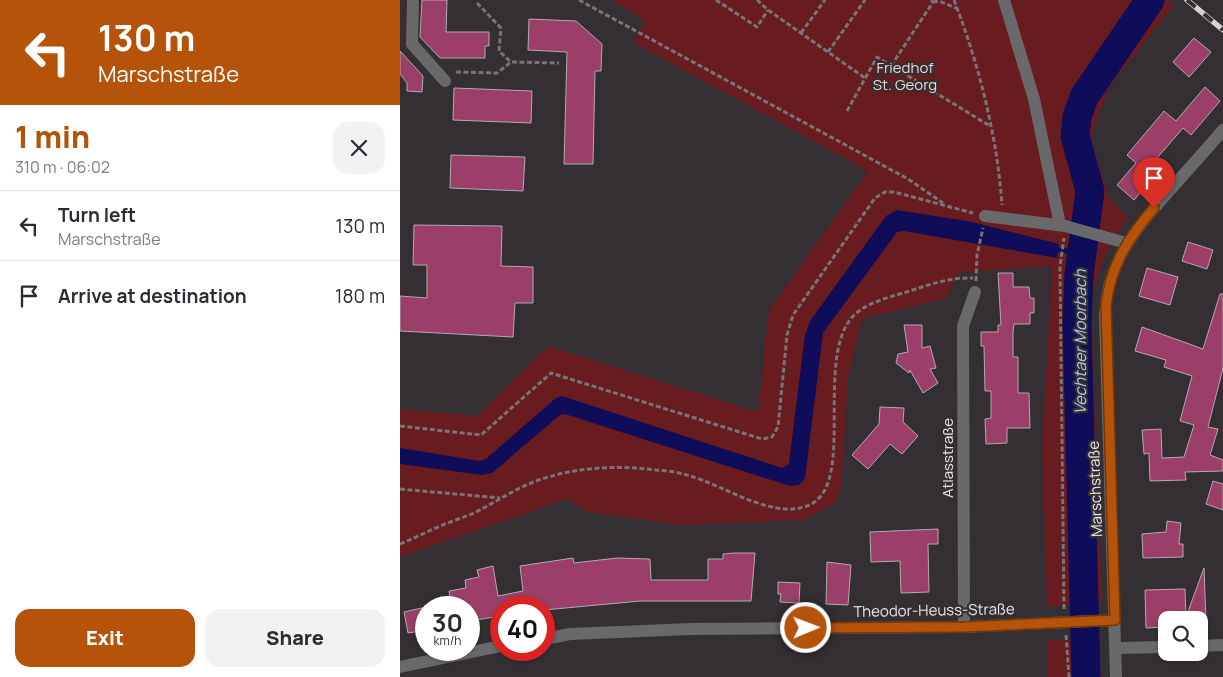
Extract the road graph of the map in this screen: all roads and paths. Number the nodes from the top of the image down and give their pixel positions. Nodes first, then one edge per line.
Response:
1 (413, 0) edge
2 (579, 0) edge
3 (716, 0) edge
4 (758, 0) edge
5 (824, 0) edge
6 (865, 0) edge
7 (954, 0) edge
8 (1004, 0) edge
9 (932, 1) edge
10 (477, 3) dead end
11 (957, 8) junction
12 (768, 10) junction
13 (801, 33) junction
14 (828, 52) junction
15 (511, 62) junction
16 (559, 63) dead end
17 (891, 66) junction
18 (441, 76) joint
19 (865, 78) junction
20 (847, 111) dead end
21 (991, 126) junction
22 (1223, 130) edge
23 (946, 204) junction
24 (1002, 218) junction
25 (984, 219) junction
26 (1066, 229) junction
27 (1126, 243) junction
28 (976, 278) junction
29 (975, 292) joint
30 (400, 426) edge
31 (400, 489) edge
32 (500, 498) junction
33 (400, 544) edge
34 (1109, 619) junction
35 (1071, 622) junction
36 (964, 627) junction
37 (555, 637) edge
38 (1223, 645) edge
39 (1208, 646) edge
40 (1158, 647) edge
41 (490, 648) edge
42 (1116, 648) junction
43 (400, 667) edge
44 (1069, 677) edge
45 (1116, 677) edge

1 - 18 street
2 - 23 path
3 - 12 path
4 - 12 path
5 - 13 path
6 - 14 path
7 - 11 path
8 - 26 street
9 - 11 path
9 - 17 path
10 - 15 path
11 - 21 path
12 - 13 path
13 - 14 path
14 - 19 path
15 - 16 path
15 - 18 path
17 - 19 path
17 - 21 path
19 - 20 path
21 - 24 path
22 - 27 street, Marschstraße
23 - 25 path
23 - 30 path
24 - 25 street
24 - 26 street
25 - 28 path
26 - 27 street
26 - 35 path
27 - 34 street, Marschstraße
28 - 29 path
28 - 32 path
29 - 36 street, Atlasstraße
31 - 32 path
32 - 33 path
34 - 35 street, Theodor-Heuss-Straße
34 - 42 street, Marschstraße
35 - 36 street, Theodor-Heuss-Straße
35 - 44 path
36 - 37 street, Theodor-Heuss-Straße
38 - 39 street
40 - 42 street
41 - 43 street
42 - 45 street, Marschstraße

